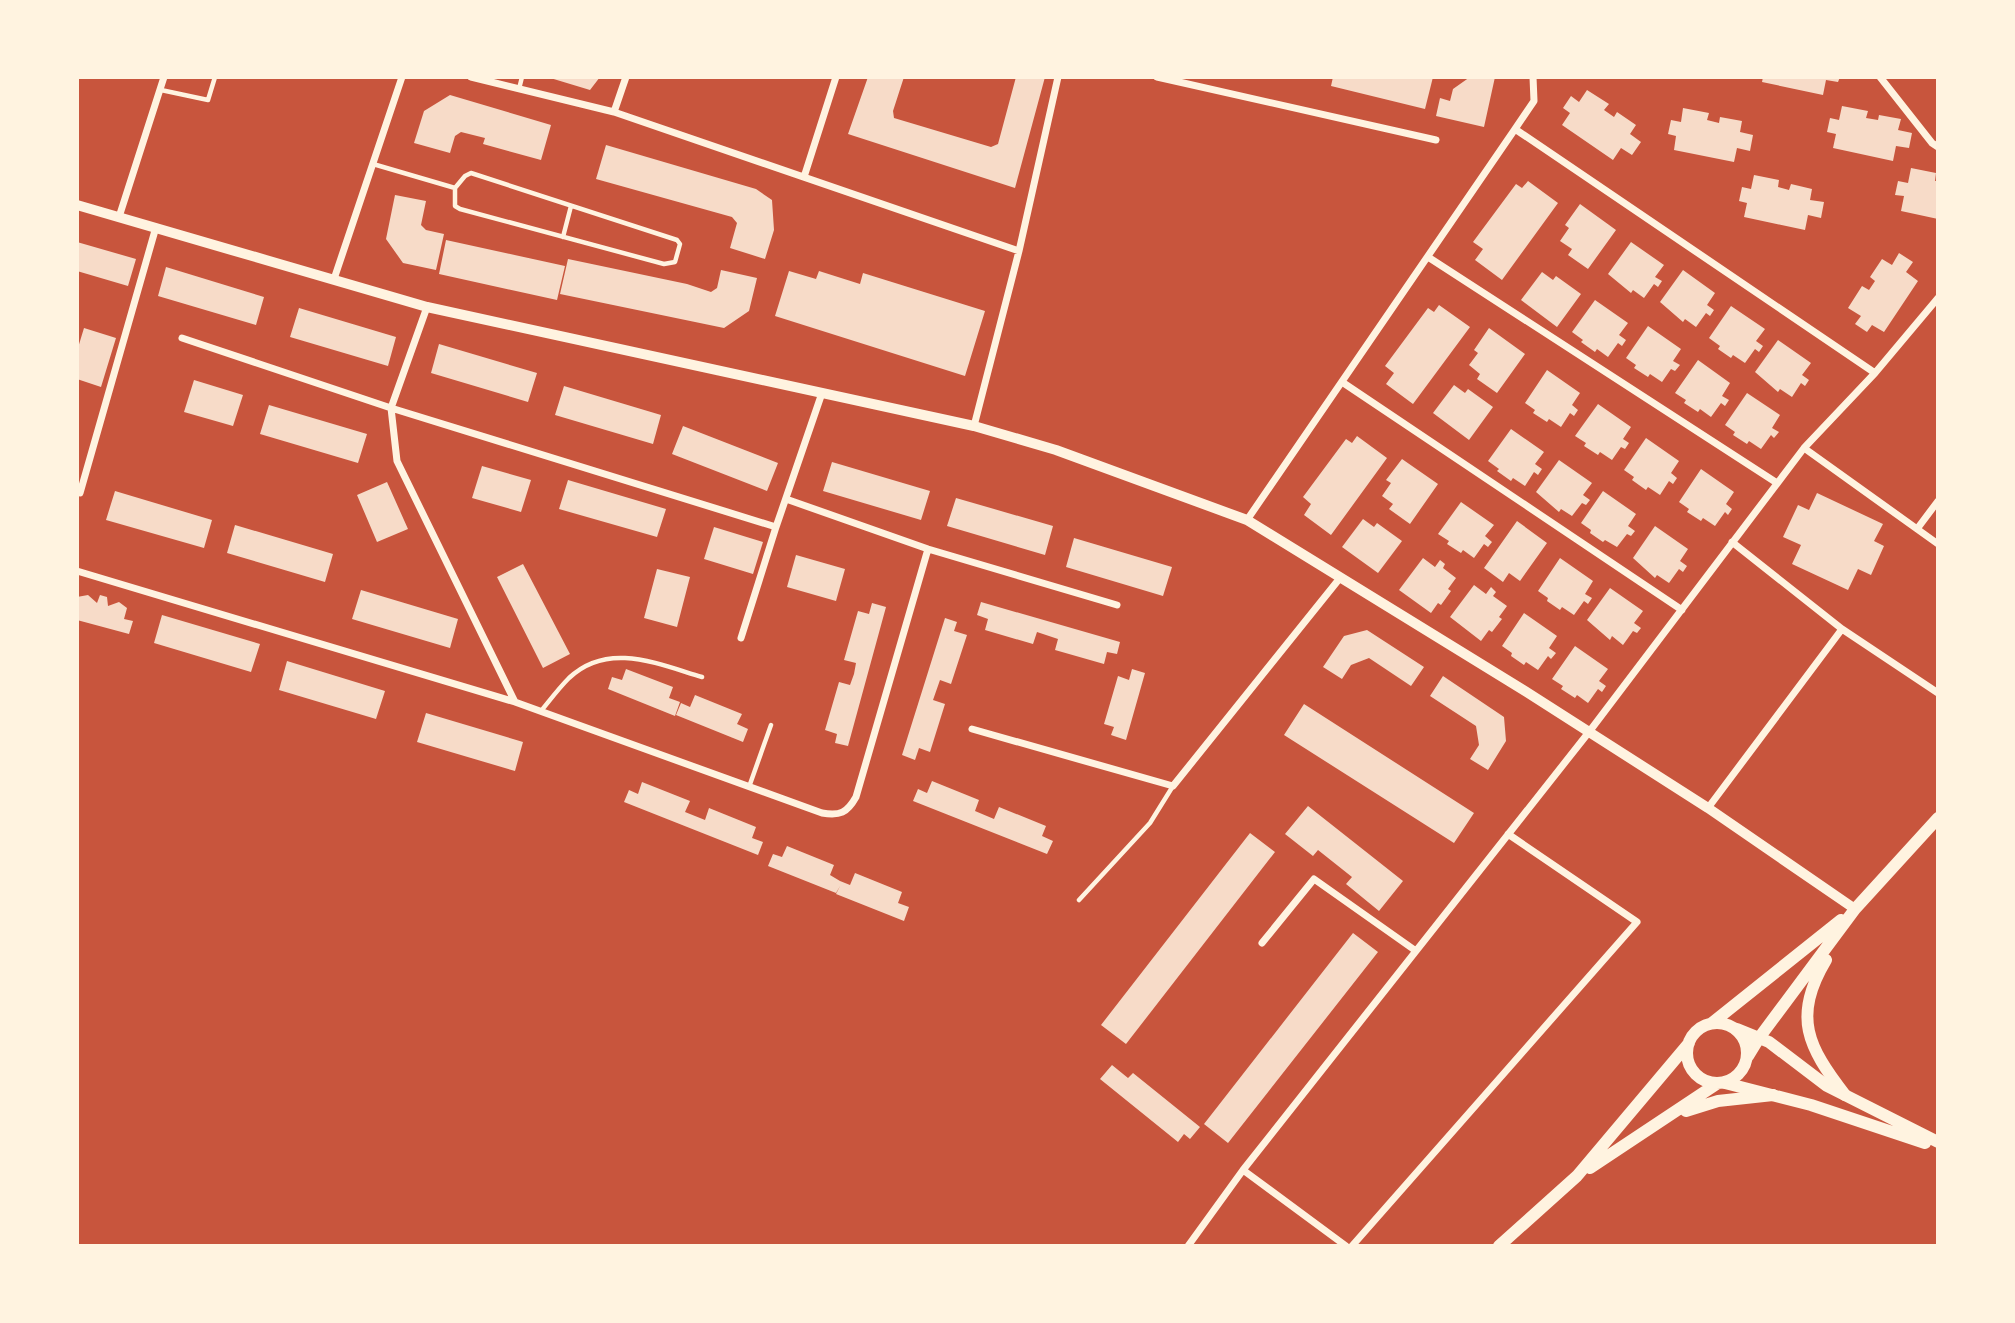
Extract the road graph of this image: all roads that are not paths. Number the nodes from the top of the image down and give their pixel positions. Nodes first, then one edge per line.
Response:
1 (164, 77) edge
2 (215, 77) edge
3 (402, 77) edge
4 (471, 77) edge
5 (522, 77) edge
6 (626, 77) edge
7 (836, 77) edge
8 (1058, 77) edge
9 (1157, 77) edge
10 (1533, 77) edge
11 (1880, 77) edge
12 (519, 89) junction
13 (160, 90) junction
14 (614, 111) junction
15 (1515, 130) junction
16 (1436, 140) dead end
17 (1938, 147) edge
18 (373, 164) junction
19 (804, 177) junction
20 (455, 188) junction
21 (77, 205) edge
22 (571, 206) junction
23 (119, 217) junction
24 (156, 227) junction
25 (563, 237) junction
26 (1019, 251) junction
27 (1427, 257) junction
28 (334, 279) junction
29 (1938, 298) edge
30 (427, 307) junction
31 (182, 338) dead end
32 (1875, 373) junction
33 (1342, 382) junction
34 (822, 393) junction
35 (391, 408) junction
36 (974, 426) junction
37 (1804, 448) junction
38 (1777, 483) junction
39 (80, 493) dead end
40 (786, 499) junction
41 (1938, 501) edge
42 (1247, 520) junction
43 (776, 527) junction
44 (1917, 529) junction
45 (1732, 542) junction
46 (1938, 544) edge
47 (928, 549) junction
48 (77, 571) edge
49 (1340, 578) junction
50 (1118, 605) dead end
51 (1682, 610) junction
52 (1842, 629) junction
53 (741, 638) dead end
54 (702, 677) dead end
55 (1938, 693) edge
56 (515, 702) junction
57 (540, 711) junction
58 (771, 725) dead end
59 (972, 729) dead end
60 (1589, 732) junction
61 (1173, 786) junction
62 (749, 787) junction
63 (1707, 808) junction
64 (1938, 818) edge
65 (1508, 834) junction
66 (1079, 900) dead end
67 (1855, 909) junction
68 (1262, 943) dead end
69 (1416, 951) junction
70 (1712, 1023) junction
71 (1737, 1029) junction
72 (1759, 1038) junction
73 (1689, 1042) junction
74 (1748, 1056) junction
75 (1722, 1083) junction
76 (1773, 1095) junction
77 (1845, 1095) junction
78 (1667, 1119) junction
79 (1938, 1145) edge
80 (1243, 1170) junction
81 (1577, 1176) junction
82 (1188, 1246) edge
83 (1346, 1246) edge
84 (1352, 1246) edge
85 (1499, 1246) edge

1 - 13 street
2 - 13 lane
3 - 18 street
4 - 12 street
5 - 12 lane
6 - 14 street
7 - 19 street
8 - 26 street
9 - 16 street
10 - 15 street
11 - 17 street
12 - 14 street
13 - 23 street
14 - 19 street
15 - 27 street
15 - 32 street
18 - 20 lane
18 - 28 street
19 - 26 street
20 - 22 lane
20 - 25 lane
21 - 23 street
22 - 25 lane
22 - 25 lane
23 - 24 street
24 - 28 street
24 - 39 street
26 - 36 street
27 - 33 street
27 - 38 street
28 - 30 street
29 - 32 street
30 - 34 street
30 - 35 street
31 - 35 street
32 - 37 street
33 - 42 street
33 - 51 street
34 - 36 street
34 - 40 street
35 - 43 street
35 - 56 street
36 - 42 street
37 - 38 street
37 - 44 street
38 - 45 street
40 - 43 street
40 - 47 street
41 - 44 street
42 - 49 street
43 - 53 street
44 - 46 street
45 - 51 street
45 - 52 street
47 - 50 street
47 - 62 street
48 - 56 street
49 - 60 street
49 - 61 street
51 - 60 street
52 - 55 street
52 - 63 street
54 - 57 lane
56 - 57 street
57 - 62 street
58 - 62 lane
59 - 61 street
60 - 63 street
60 - 65 street
61 - 66 lane
63 - 67 street
64 - 67 main road
65 - 69 street
65 - 84 street
67 - 70 main road
67 - 72 main road
67 - 77 main road
68 - 69 street
69 - 80 street
70 - 71 main road
70 - 73 main road
71 - 72 main road
71 - 74 main road
72 - 74 main road
72 - 77 main road
73 - 75 main road
73 - 81 main road
74 - 75 main road
75 - 76 main road
75 - 78 main road
76 - 78 main road
76 - 79 main road
77 - 79 main road
78 - 81 main road
80 - 82 street
80 - 83 street
81 - 85 main road

